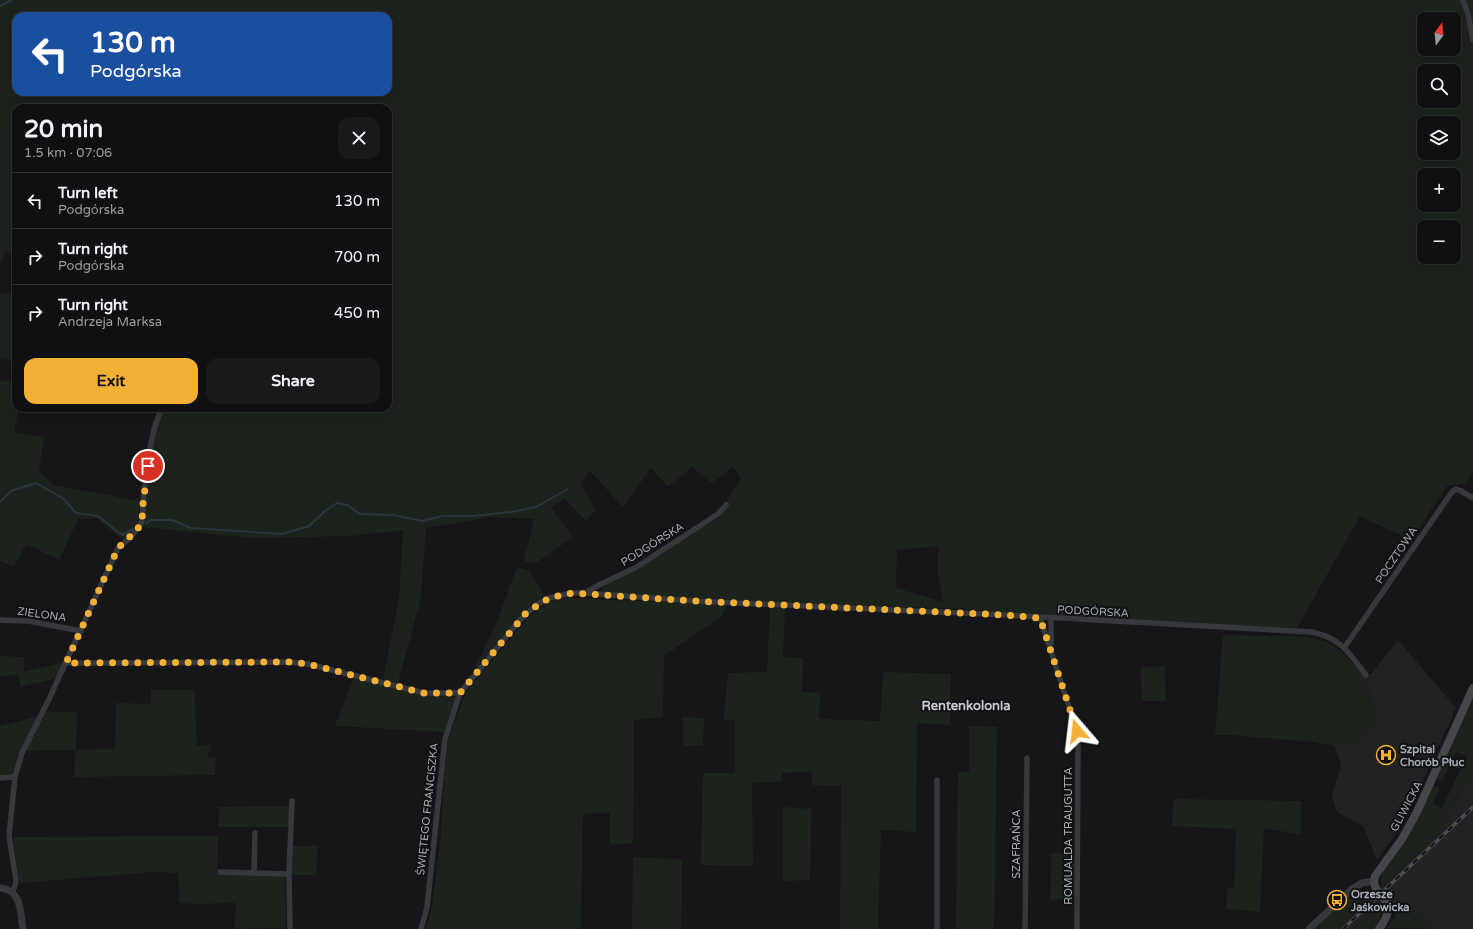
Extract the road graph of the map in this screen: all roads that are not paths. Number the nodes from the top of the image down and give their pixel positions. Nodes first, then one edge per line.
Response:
1 (1464, 0) edge
2 (1473, 40) edge
3 (161, 412) edge
4 (1472, 496) edge
5 (726, 505) dead end
6 (585, 593) junction
7 (1040, 618) junction
8 (1051, 618) junction
9 (0, 620) edge
10 (81, 631) junction
11 (1344, 648) junction
12 (1051, 651) junction
13 (66, 663) junction
14 (1366, 675) dead end
15 (1473, 688) edge
16 (460, 693) junction
17 (1027, 758) dead end
18 (16, 777) junction
19 (0, 778) edge
20 (937, 780) dead end
21 (292, 801) dead end
22 (255, 832) dead end
23 (220, 872) dead end
24 (254, 873) junction
25 (289, 874) junction
26 (1374, 881) junction
27 (0, 888) edge
28 (12, 892) junction
29 (23, 929) edge
30 (290, 929) edge
31 (421, 929) edge
32 (937, 929) edge
33 (1025, 929) edge
34 (1077, 929) edge
35 (1309, 929) edge
36 (1380, 929) edge

1 - 2 street
3 - 10 street
4 - 11 street, POCZTOWA
5 - 6 street, PODGÓRSKA
6 - 7 street, PODGÓRSKA
6 - 16 street, PODGÓRSKA
7 - 8 street, PODGÓRSKA
7 - 12 street, ROMUALDA TRAUGUTTA
8 - 11 street, PODGÓRSKA
8 - 12 street, ROMUALDA TRAUGUTTA
9 - 10 street, ZIELONA
10 - 13 street
11 - 14 street, PODGÓRSKA
12 - 34 street, ROMUALDA TRAUGUTTA
13 - 16 street
13 - 18 street
15 - 26 main road, GLIWICKA
16 - 31 street, ŚWIĘTEGO FRANCISZKA
17 - 33 street, SZAFRAŃCA
18 - 19 street
18 - 28 street
20 - 32 street
21 - 25 street
22 - 24 street
23 - 24 street
24 - 25 street
25 - 30 street
26 - 35 street
26 - 36 main road
27 - 28 street
28 - 29 street

